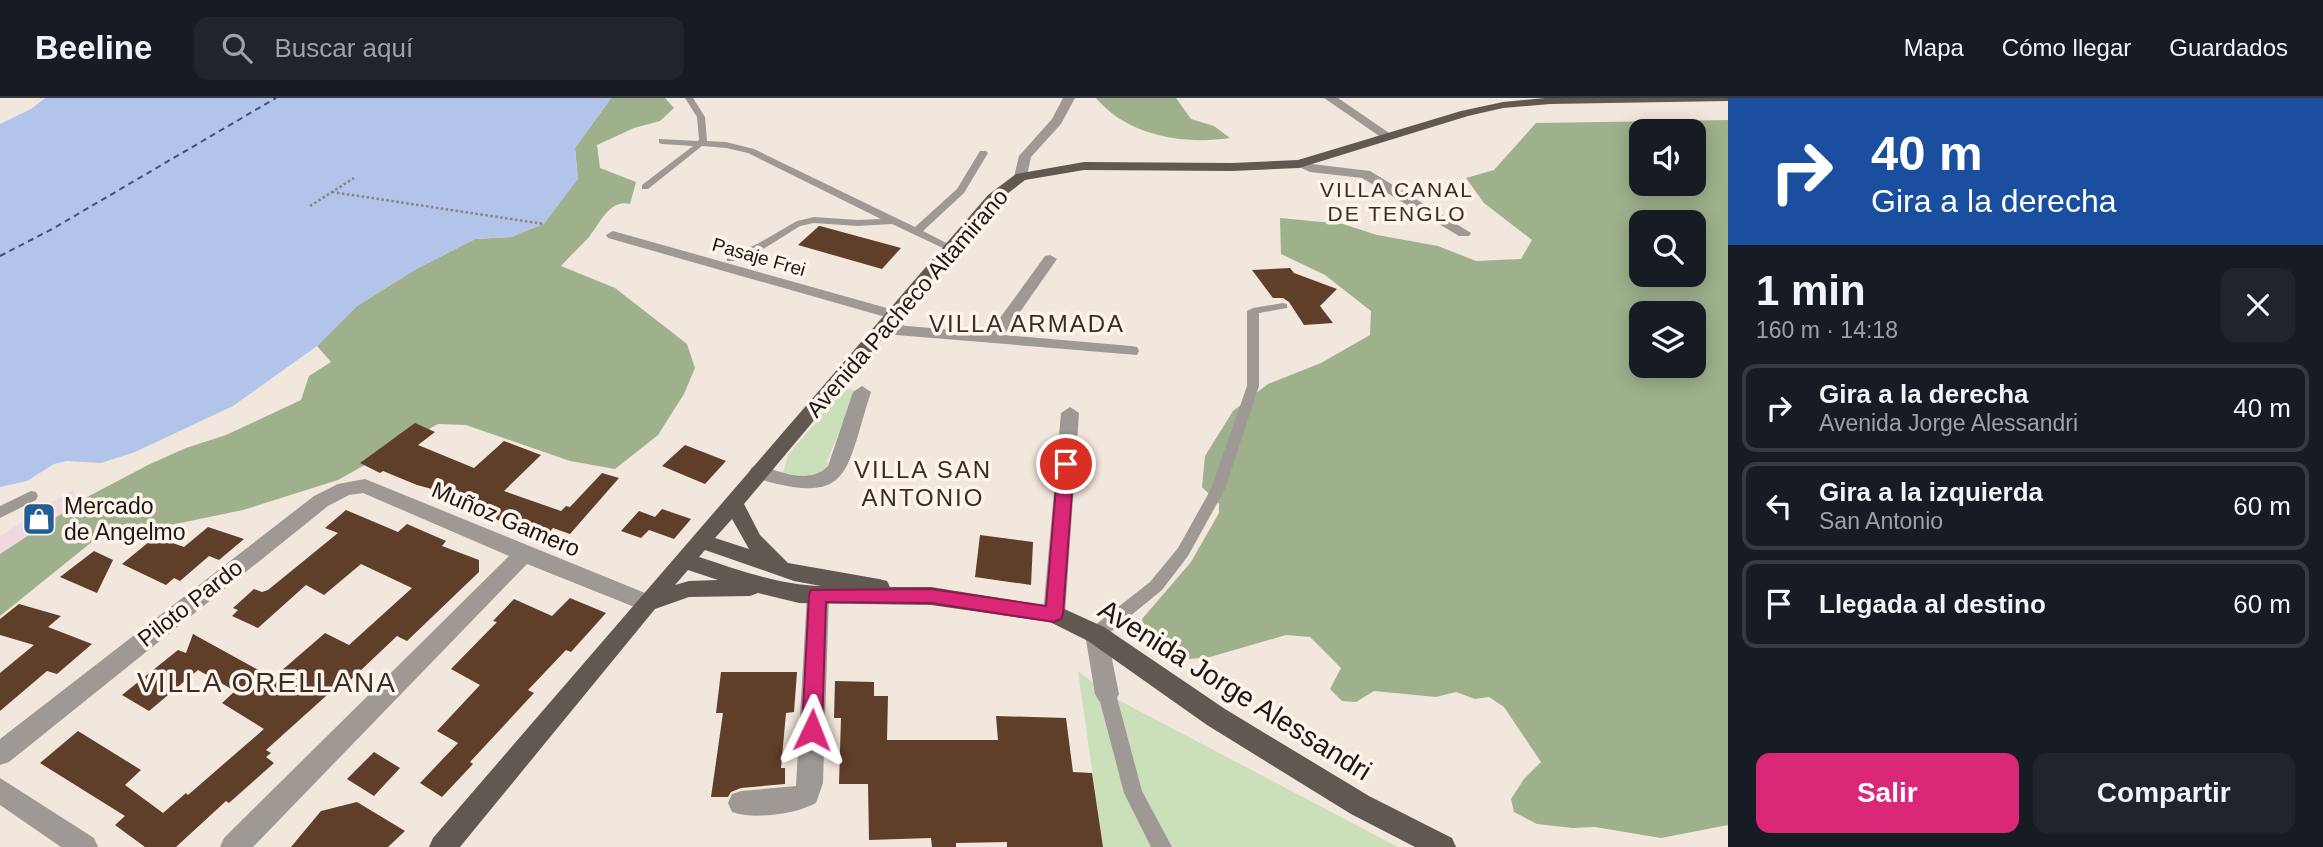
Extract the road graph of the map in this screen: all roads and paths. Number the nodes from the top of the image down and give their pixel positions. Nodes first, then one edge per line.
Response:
1 (689, 98) edge
2 (1069, 98) edge
3 (1330, 98) edge
4 (1725, 98) edge
5 (1389, 137) junction
6 (662, 141) dead end
7 (700, 144) junction
8 (983, 153) dead end
9 (1299, 164) junction
10 (1021, 177) junction
11 (354, 178) dead end
12 (645, 187) dead end
13 (332, 192) junction
14 (310, 206) dead end
15 (894, 221) junction
16 (544, 224) dead end
17 (917, 231) junction
18 (1464, 233) dead end
19 (614, 236) dead end
20 (951, 248) junction
21 (731, 259) dead end
22 (1050, 259) dead end
23 (1283, 306) dead end
24 (889, 322) junction
25 (993, 339) junction
26 (1131, 351) dead end
27 (862, 392) dead end
28 (1070, 414) dead end
29 (760, 472) junction
30 (345, 489) joint
31 (31, 496) dead end
32 (734, 503) junction
33 (0, 513) edge
34 (701, 541) junction
35 (524, 554) junction
36 (685, 560) junction
37 (794, 573) junction
38 (779, 589) junction
39 (905, 594) junction
40 (818, 595) junction
41 (647, 603) junction
42 (1054, 614) junction
43 (1097, 634) junction
44 (1107, 694) joint
45 (3, 751) edge
46 (0, 790) edge
47 (741, 803) dead end
48 (84, 847) edge
49 (234, 847) edge
50 (443, 847) edge
51 (1162, 847) edge
52 (1442, 847) edge

1 - 7 lane
2 - 10 street
3 - 5 street
4 - 5 main road, Avenida Pacheco Altamirano
5 - 9 main road, Avenida Pacheco Altamirano
6 - 7 lane
7 - 12 lane
7 - 15 lane
8 - 17 lane
9 - 10 main road, Avenida Pacheco Altamirano
9 - 18 street
10 - 20 main road, Avenida Pacheco Altamirano
11 - 13 path
13 - 14 path
13 - 16 path
15 - 17 lane
15 - 21 lane
17 - 20 lane
19 - 24 street, Pasaje Frei
20 - 24 main road, Avenida Pacheco Altamirano
22 - 25 street
23 - 43 lane
24 - 25 street, Pasaje Frei
24 - 29 main road, Avenida Pacheco Altamirano
25 - 26 street, Pasaje Frei
27 - 29 street
28 - 42 street
29 - 32 main road, Avenida Pacheco Altamirano
30 - 35 street, Muñoz Gamero
30 - 45 street, Piloto Pardo
31 - 33 lane
32 - 34 main road, Avenida Pacheco Altamirano
32 - 37 main road
34 - 36 main road, Avenida Pacheco Altamirano
34 - 37 main road, Avenida Jorge Alessandri
35 - 41 street, Muñoz Gamero
35 - 49 street
36 - 38 main road, Avenida Jorge Alessandri
36 - 41 main road, Avenida Pacheco Altamirano
37 - 39 main road, Avenida Jorge Alessandri
38 - 40 main road, Avenida Jorge Alessandri
38 - 41 main road
39 - 40 main road, Avenida Jorge Alessandri
39 - 42 main road, Avenida Jorge Alessandri
40 - 47 street
41 - 50 main road, Avenida Pacheco Altamirano
42 - 43 main road, Avenida Jorge Alessandri
43 - 44 street
43 - 52 main road, Avenida Jorge Alessandri
44 - 51 lane
46 - 48 street

